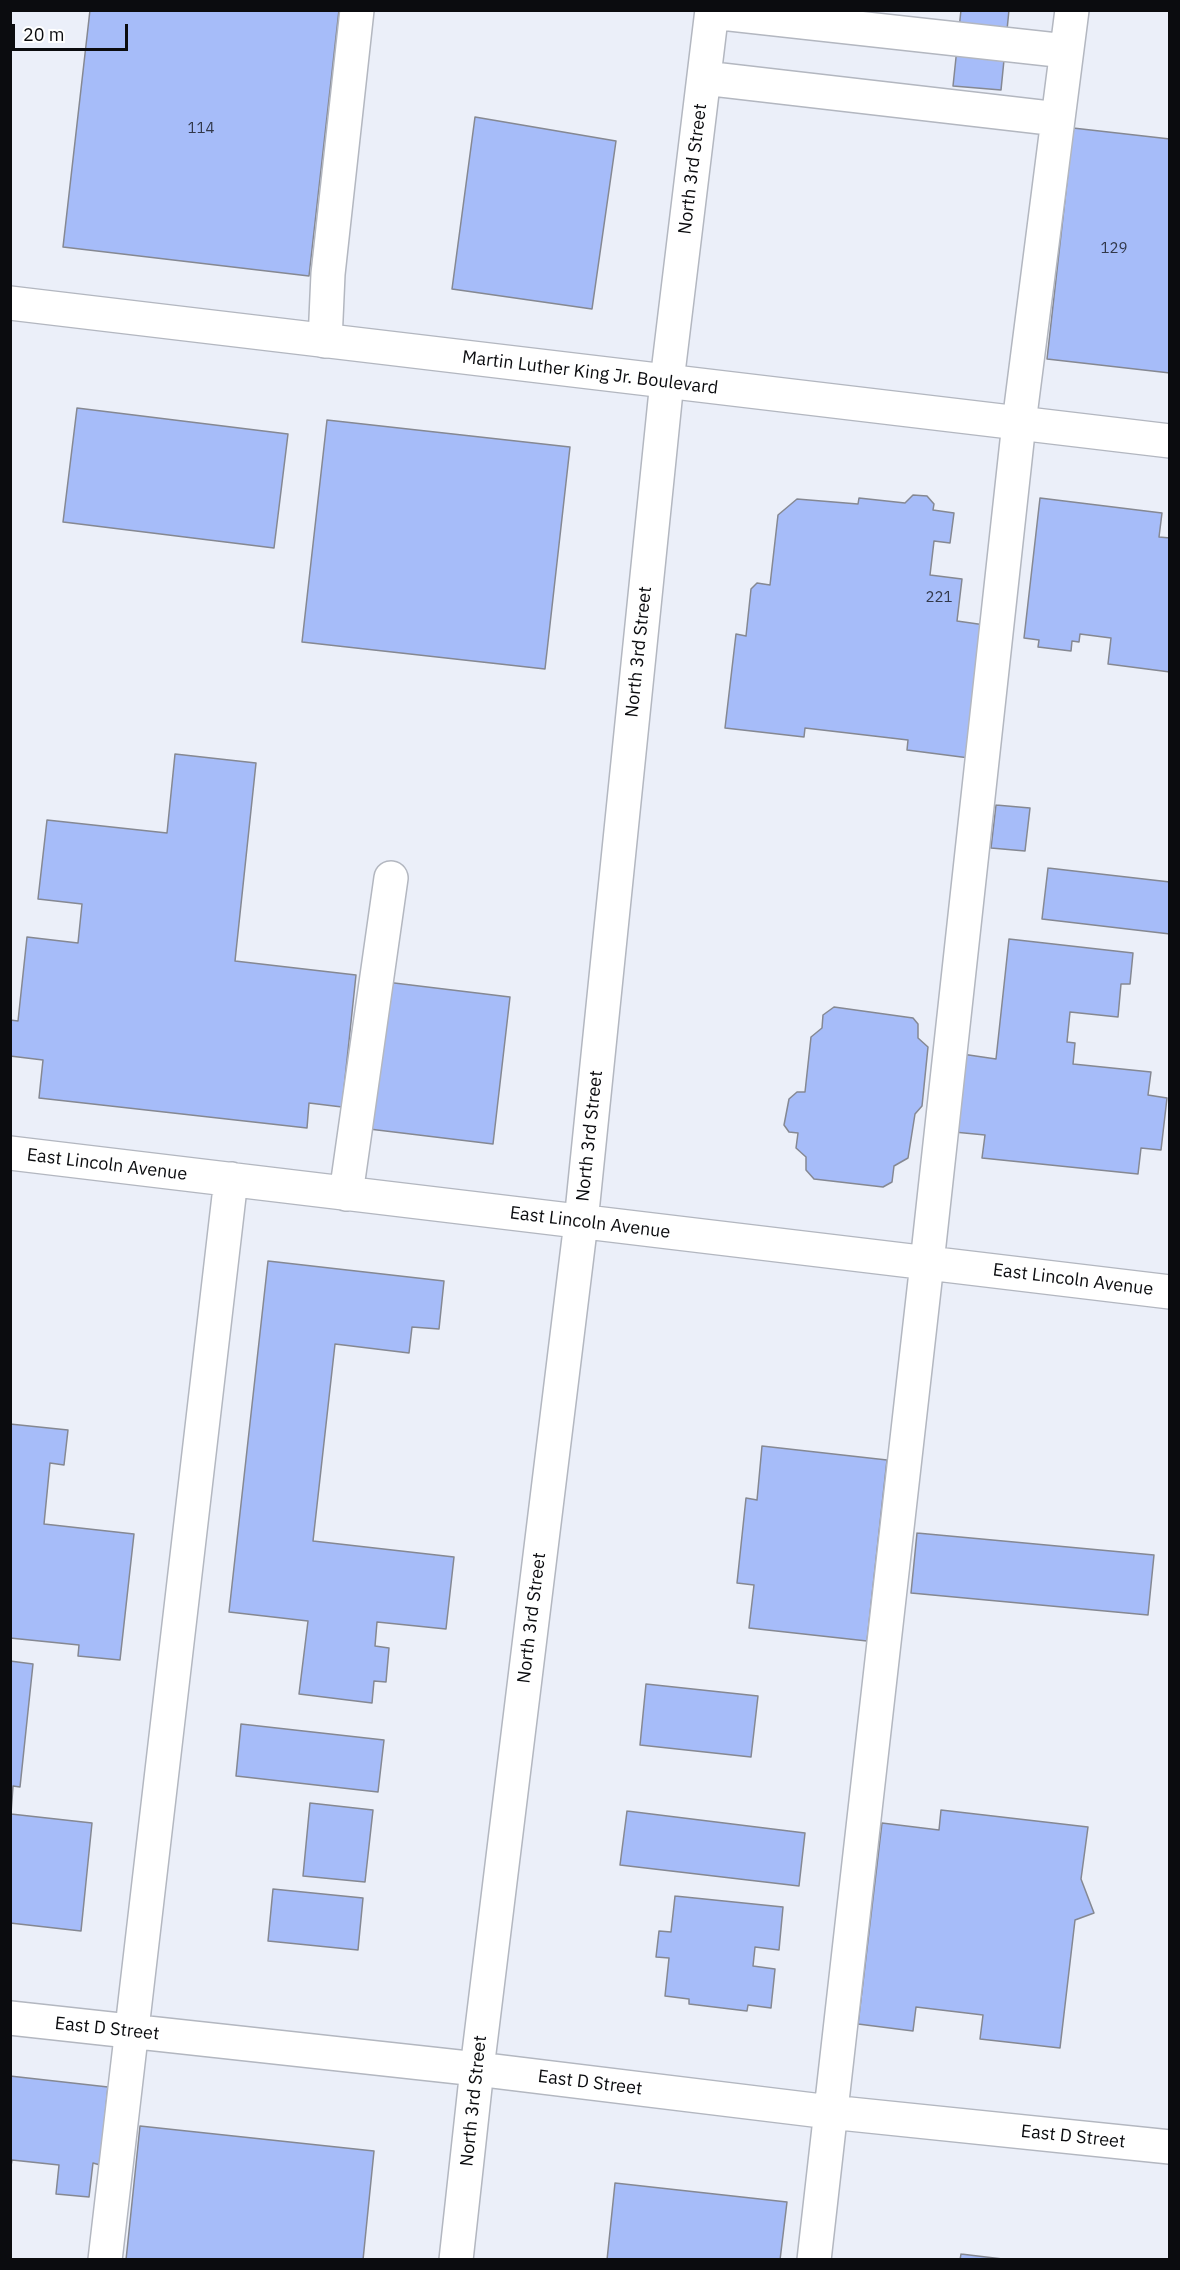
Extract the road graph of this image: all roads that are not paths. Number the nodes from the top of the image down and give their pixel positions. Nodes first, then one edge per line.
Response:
1 (357, 10) edge
2 (1072, 10) edge
3 (712, 11) edge
4 (1066, 51) junction
5 (704, 78) junction
6 (1058, 119) junction
7 (10, 303) edge
8 (325, 341) junction
9 (667, 381) junction
10 (1019, 423) junction
11 (1170, 441) edge
12 (391, 878) dead end
13 (10, 1153) edge
14 (231, 1179) junction
15 (346, 1194) junction
16 (581, 1222) junction
17 (927, 1263) junction
18 (1170, 1292) edge
19 (10, 2018) edge
20 (132, 2032) junction
21 (477, 2069) junction
22 (830, 2112) junction
23 (1170, 2147) edge
24 (105, 2259) edge
25 (456, 2259) edge
26 (814, 2259) edge

1 - 8 street
2 - 4 street
3 - 4 street
3 - 5 street, North 3rd Street
4 - 6 street
5 - 6 street
5 - 9 street, North 3rd Street
6 - 10 street
7 - 8 street, Martin Luther King Jr. Boulevard
8 - 9 street, Martin Luther King Jr. Boulevard
9 - 10 street, Martin Luther King Jr. Boulevard
9 - 16 street, North 3rd Street
10 - 11 street, Martin Luther King Jr. Boulevard
10 - 17 street
12 - 15 street
13 - 14 street, East Lincoln Avenue
14 - 15 street, East Lincoln Avenue
14 - 20 street
15 - 16 street, East Lincoln Avenue
16 - 17 street, East Lincoln Avenue
16 - 21 street, North 3rd Street
17 - 18 street, East Lincoln Avenue
17 - 22 street
19 - 20 street, East D Street
20 - 21 street, East D Street
20 - 24 street
21 - 22 street, East D Street
21 - 25 street, North 3rd Street
22 - 23 street, East D Street
22 - 26 street

